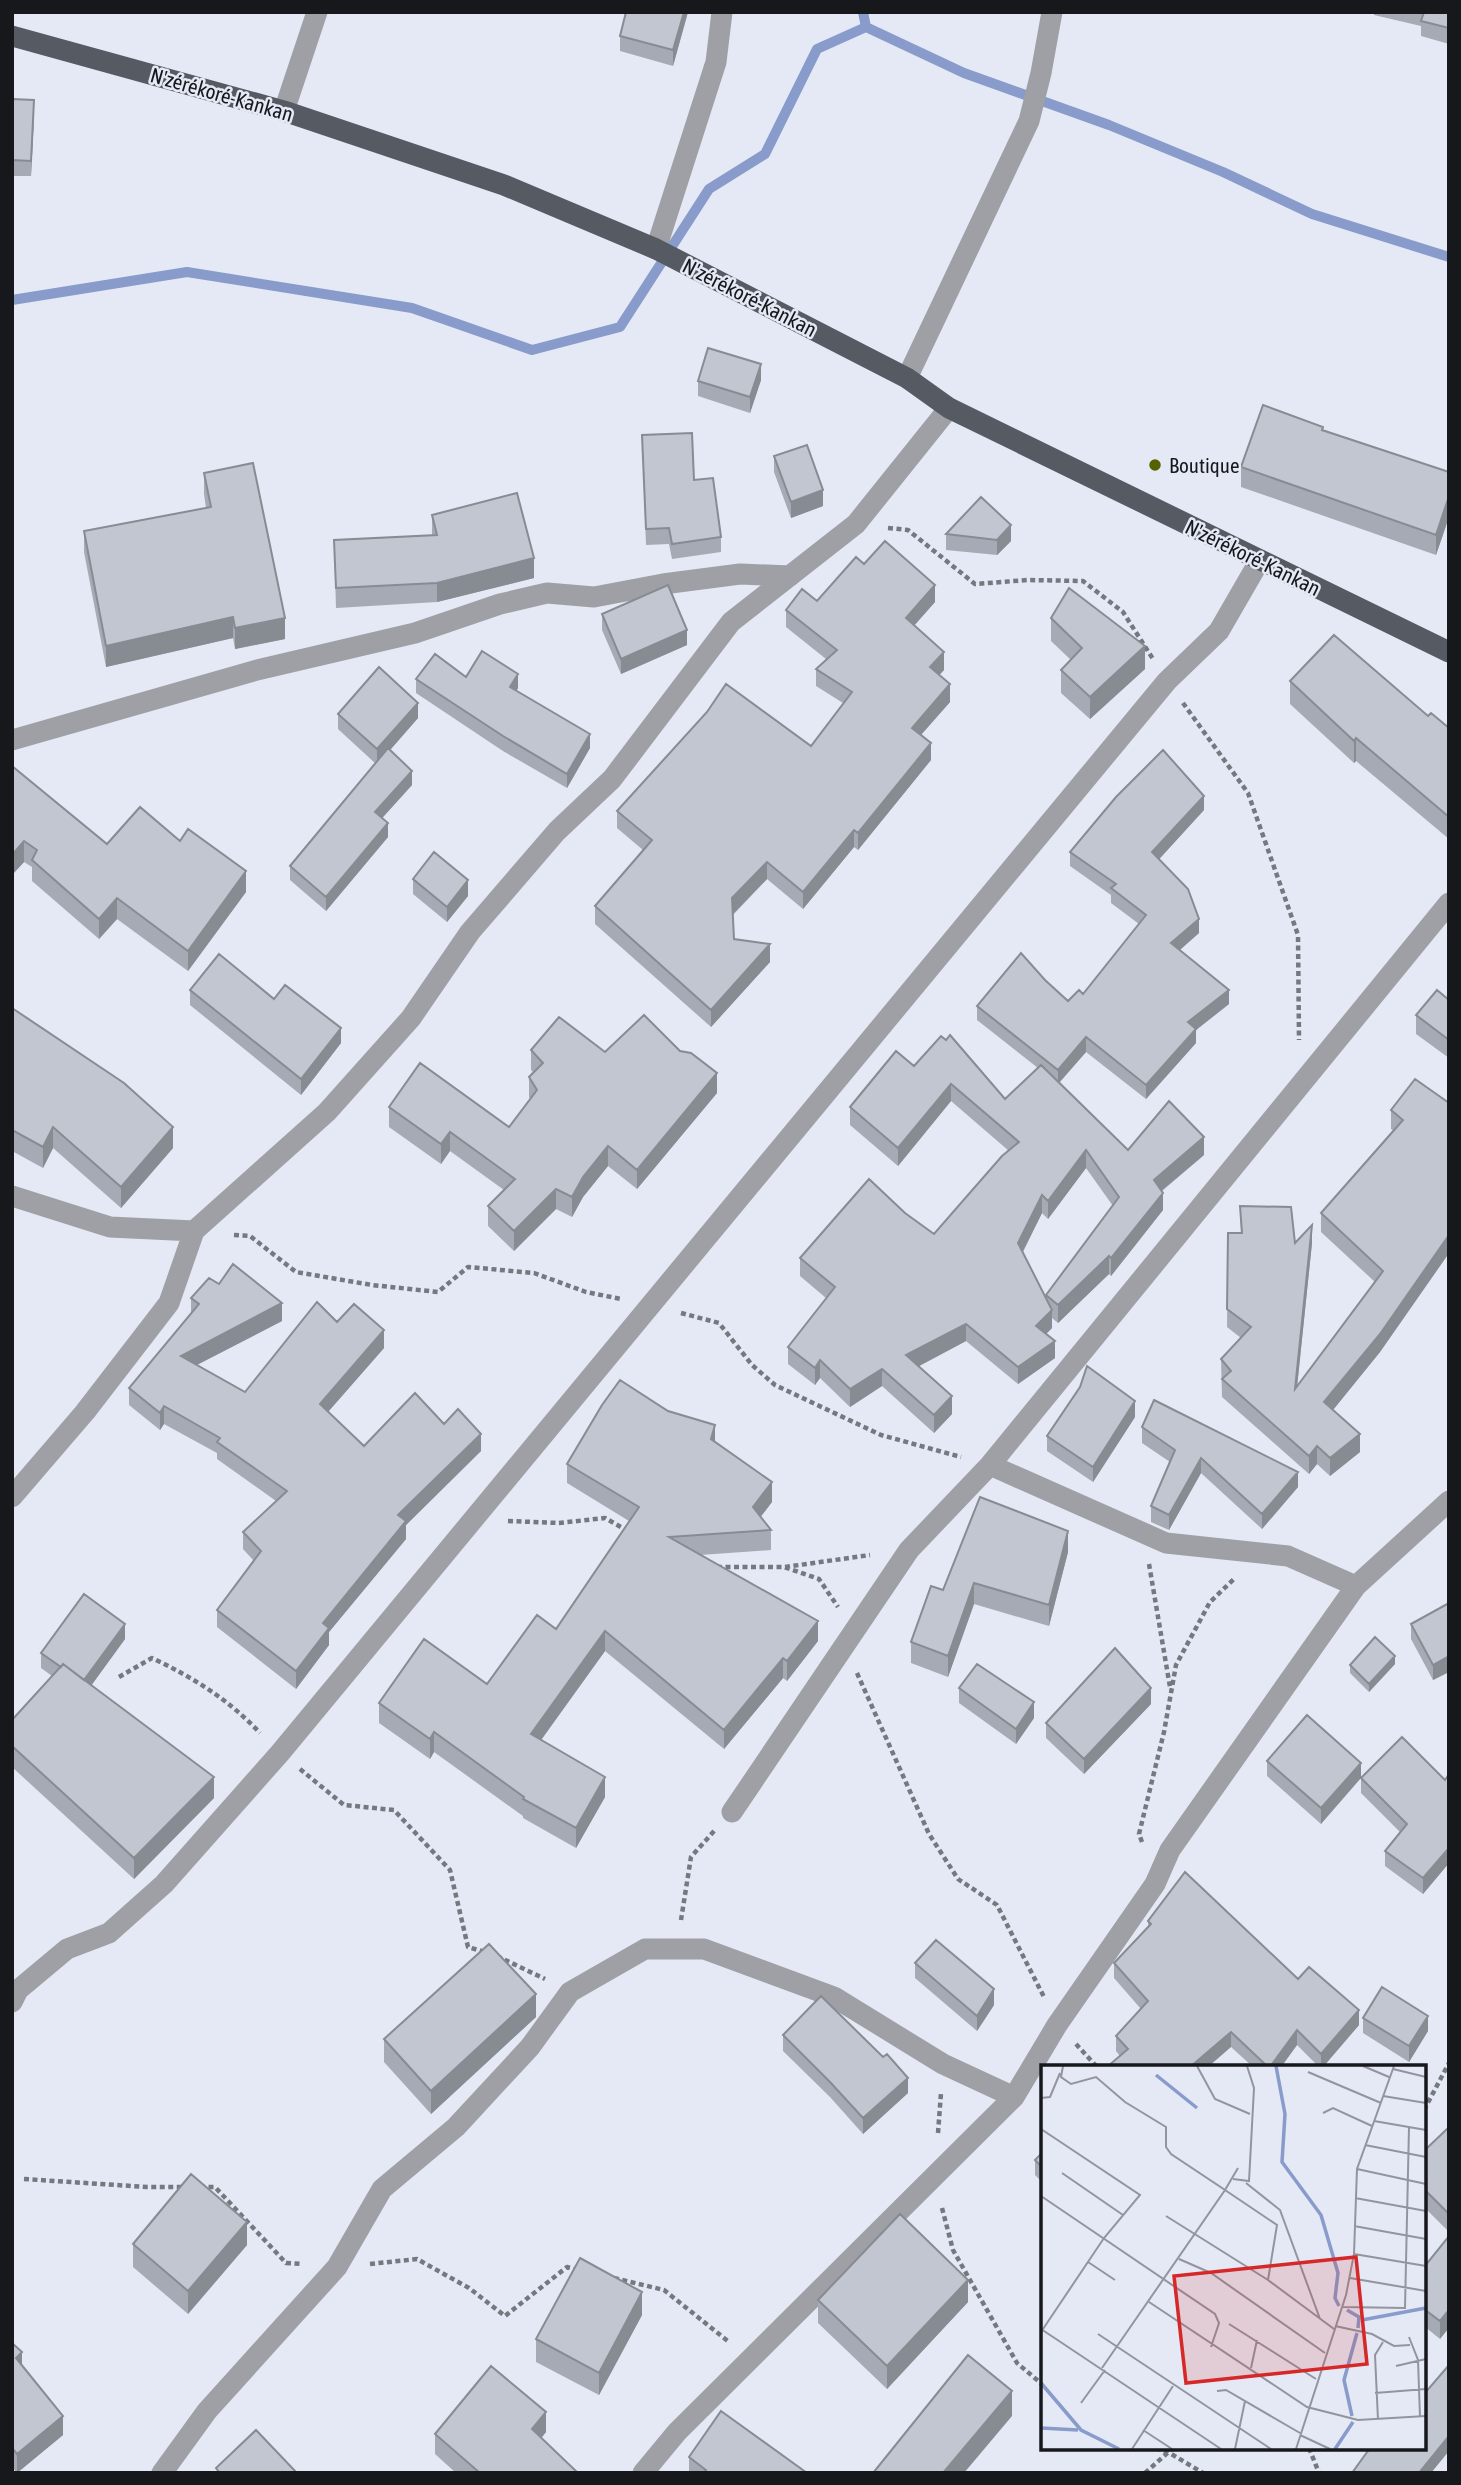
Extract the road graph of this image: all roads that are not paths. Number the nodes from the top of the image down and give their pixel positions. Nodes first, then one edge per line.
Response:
1 (317, 12) edge
2 (722, 12) edge
3 (1052, 12) edge
4 (12, 36) edge
5 (284, 111) junction
6 (656, 249) junction
7 (907, 378) junction
8 (949, 408) junction
9 (1260, 560) junction
10 (790, 576) junction
11 (1449, 652) edge
12 (12, 740) edge
13 (1449, 903) edge
14 (12, 1196) edge
15 (194, 1231) junction
16 (990, 1465) junction
17 (12, 1497) edge
18 (1449, 1501) edge
19 (1356, 1586) junction
20 (732, 1812) road end
21 (12, 2001) edge
22 (1014, 2097) junction
23 (162, 2473) edge
24 (643, 2473) edge

1 - 5 street
2 - 6 street
3 - 7 street
4 - 5 highway, N'zérékoré-Kankan
5 - 6 highway, N'zérékoré-Kankan
6 - 7 highway, N'zérékoré-Kankan
7 - 8 highway, N'zérékoré-Kankan
8 - 9 highway, N'zérékoré-Kankan
8 - 10 street
9 - 11 highway, N'zérékoré-Kankan
9 - 21 street
10 - 12 street
10 - 15 street
13 - 16 street
14 - 15 street
15 - 17 street
16 - 19 street
16 - 20 street
18 - 19 street
19 - 22 street
22 - 23 street
22 - 24 street

